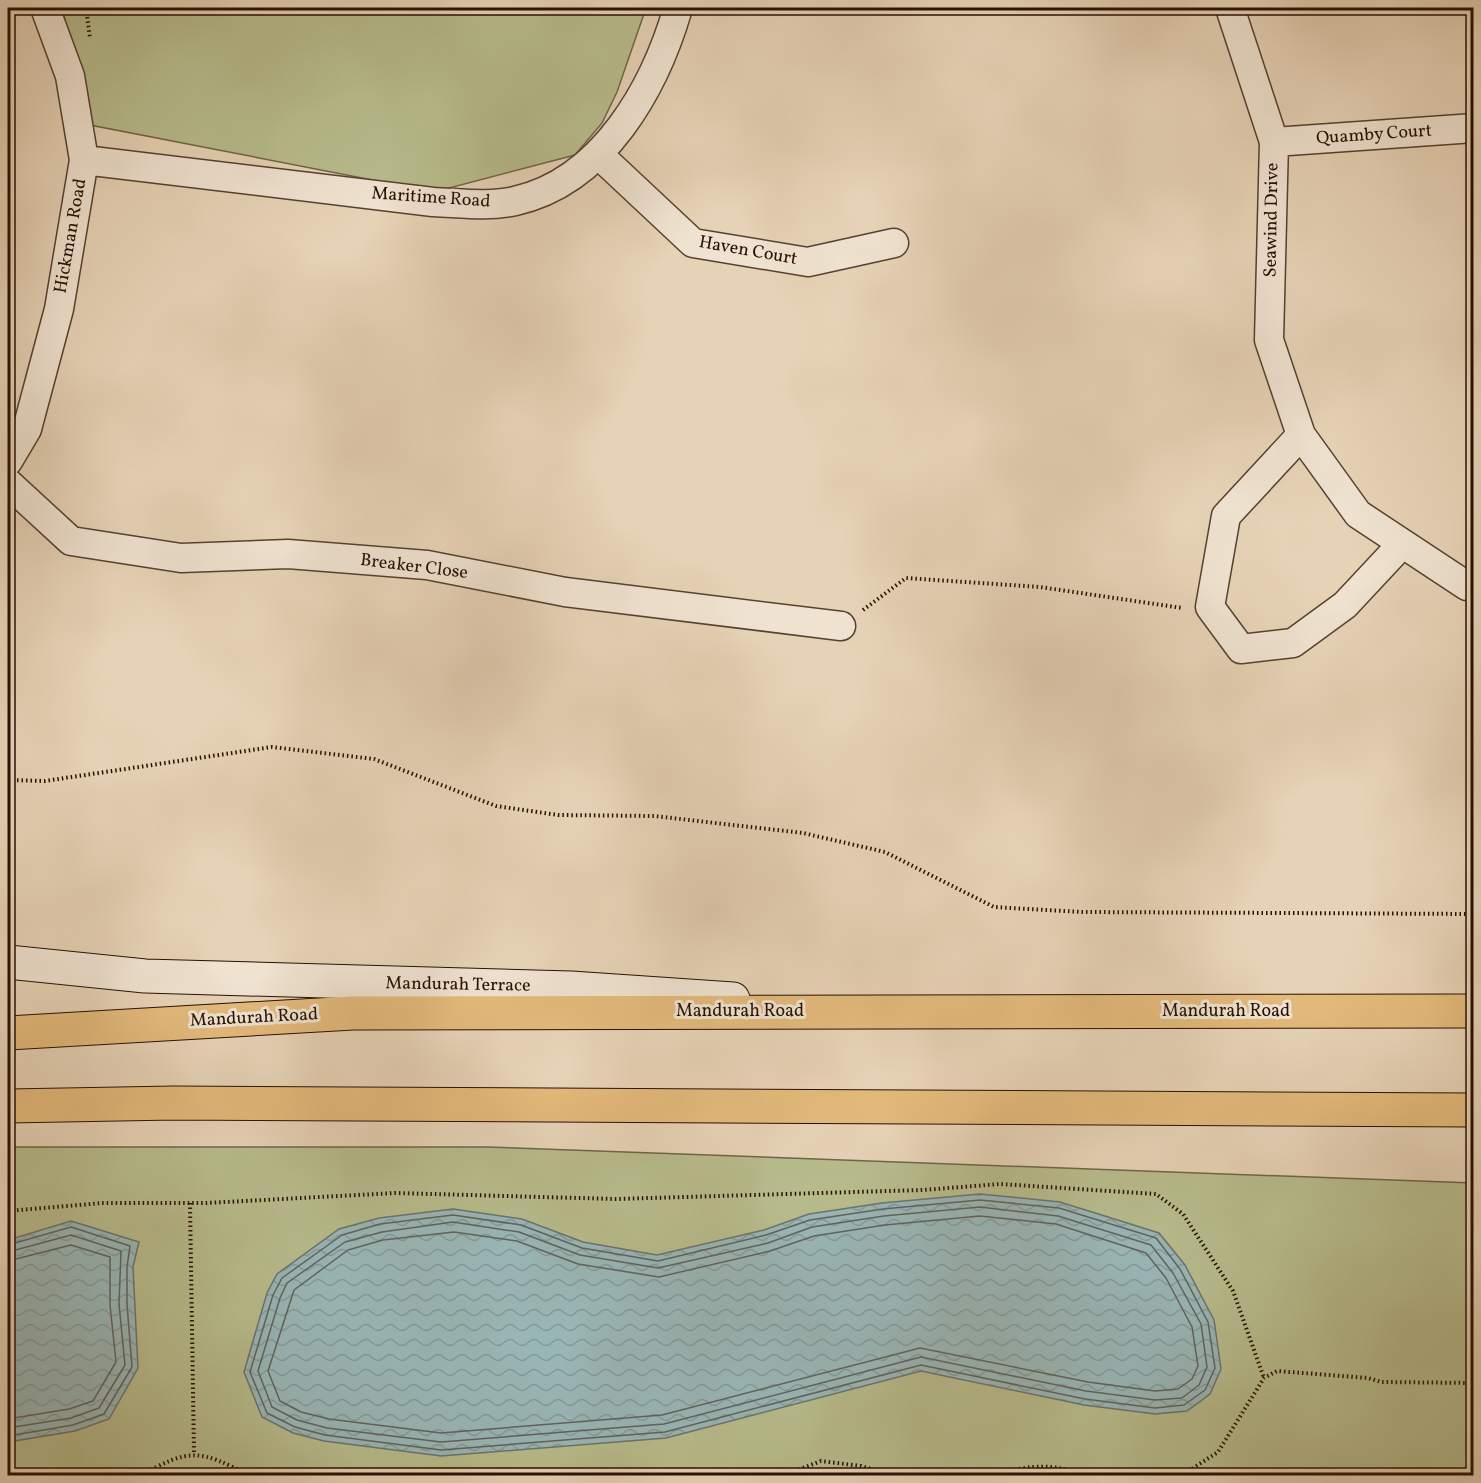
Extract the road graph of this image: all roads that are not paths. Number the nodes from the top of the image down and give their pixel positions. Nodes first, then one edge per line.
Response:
1 (45, 8) edge
2 (678, 8) edge
3 (1230, 8) edge
4 (1473, 128) edge
5 (1274, 142) junction
6 (598, 154) junction
7 (84, 160) junction
8 (894, 243) dead end
9 (1301, 435) junction
10 (8, 460) edge
11 (8, 483) edge
12 (1402, 544) junction
13 (1473, 586) edge
14 (841, 626) road end
15 (8, 962) edge
16 (908, 1010) junction
17 (1473, 1011) edge
18 (8, 1033) edge
19 (8, 1106) edge
20 (1473, 1110) edge

1 - 7 street, Hickman Road
2 - 6 street, Maritime Road
3 - 5 street, Seawind Drive
4 - 5 street, Quamby Court
5 - 9 street, Seawind Drive
6 - 7 street, Maritime Road
6 - 8 street, Haven Court
7 - 10 street, Hickman Road
9 - 12 street, Seawind Drive
9 - 12 street
11 - 14 street, Breaker Close
12 - 13 street, Seawind Drive
15 - 16 main road, Mandurah Terrace
16 - 17 highway, Mandurah Road
16 - 18 highway, Mandurah Road
19 - 20 highway

